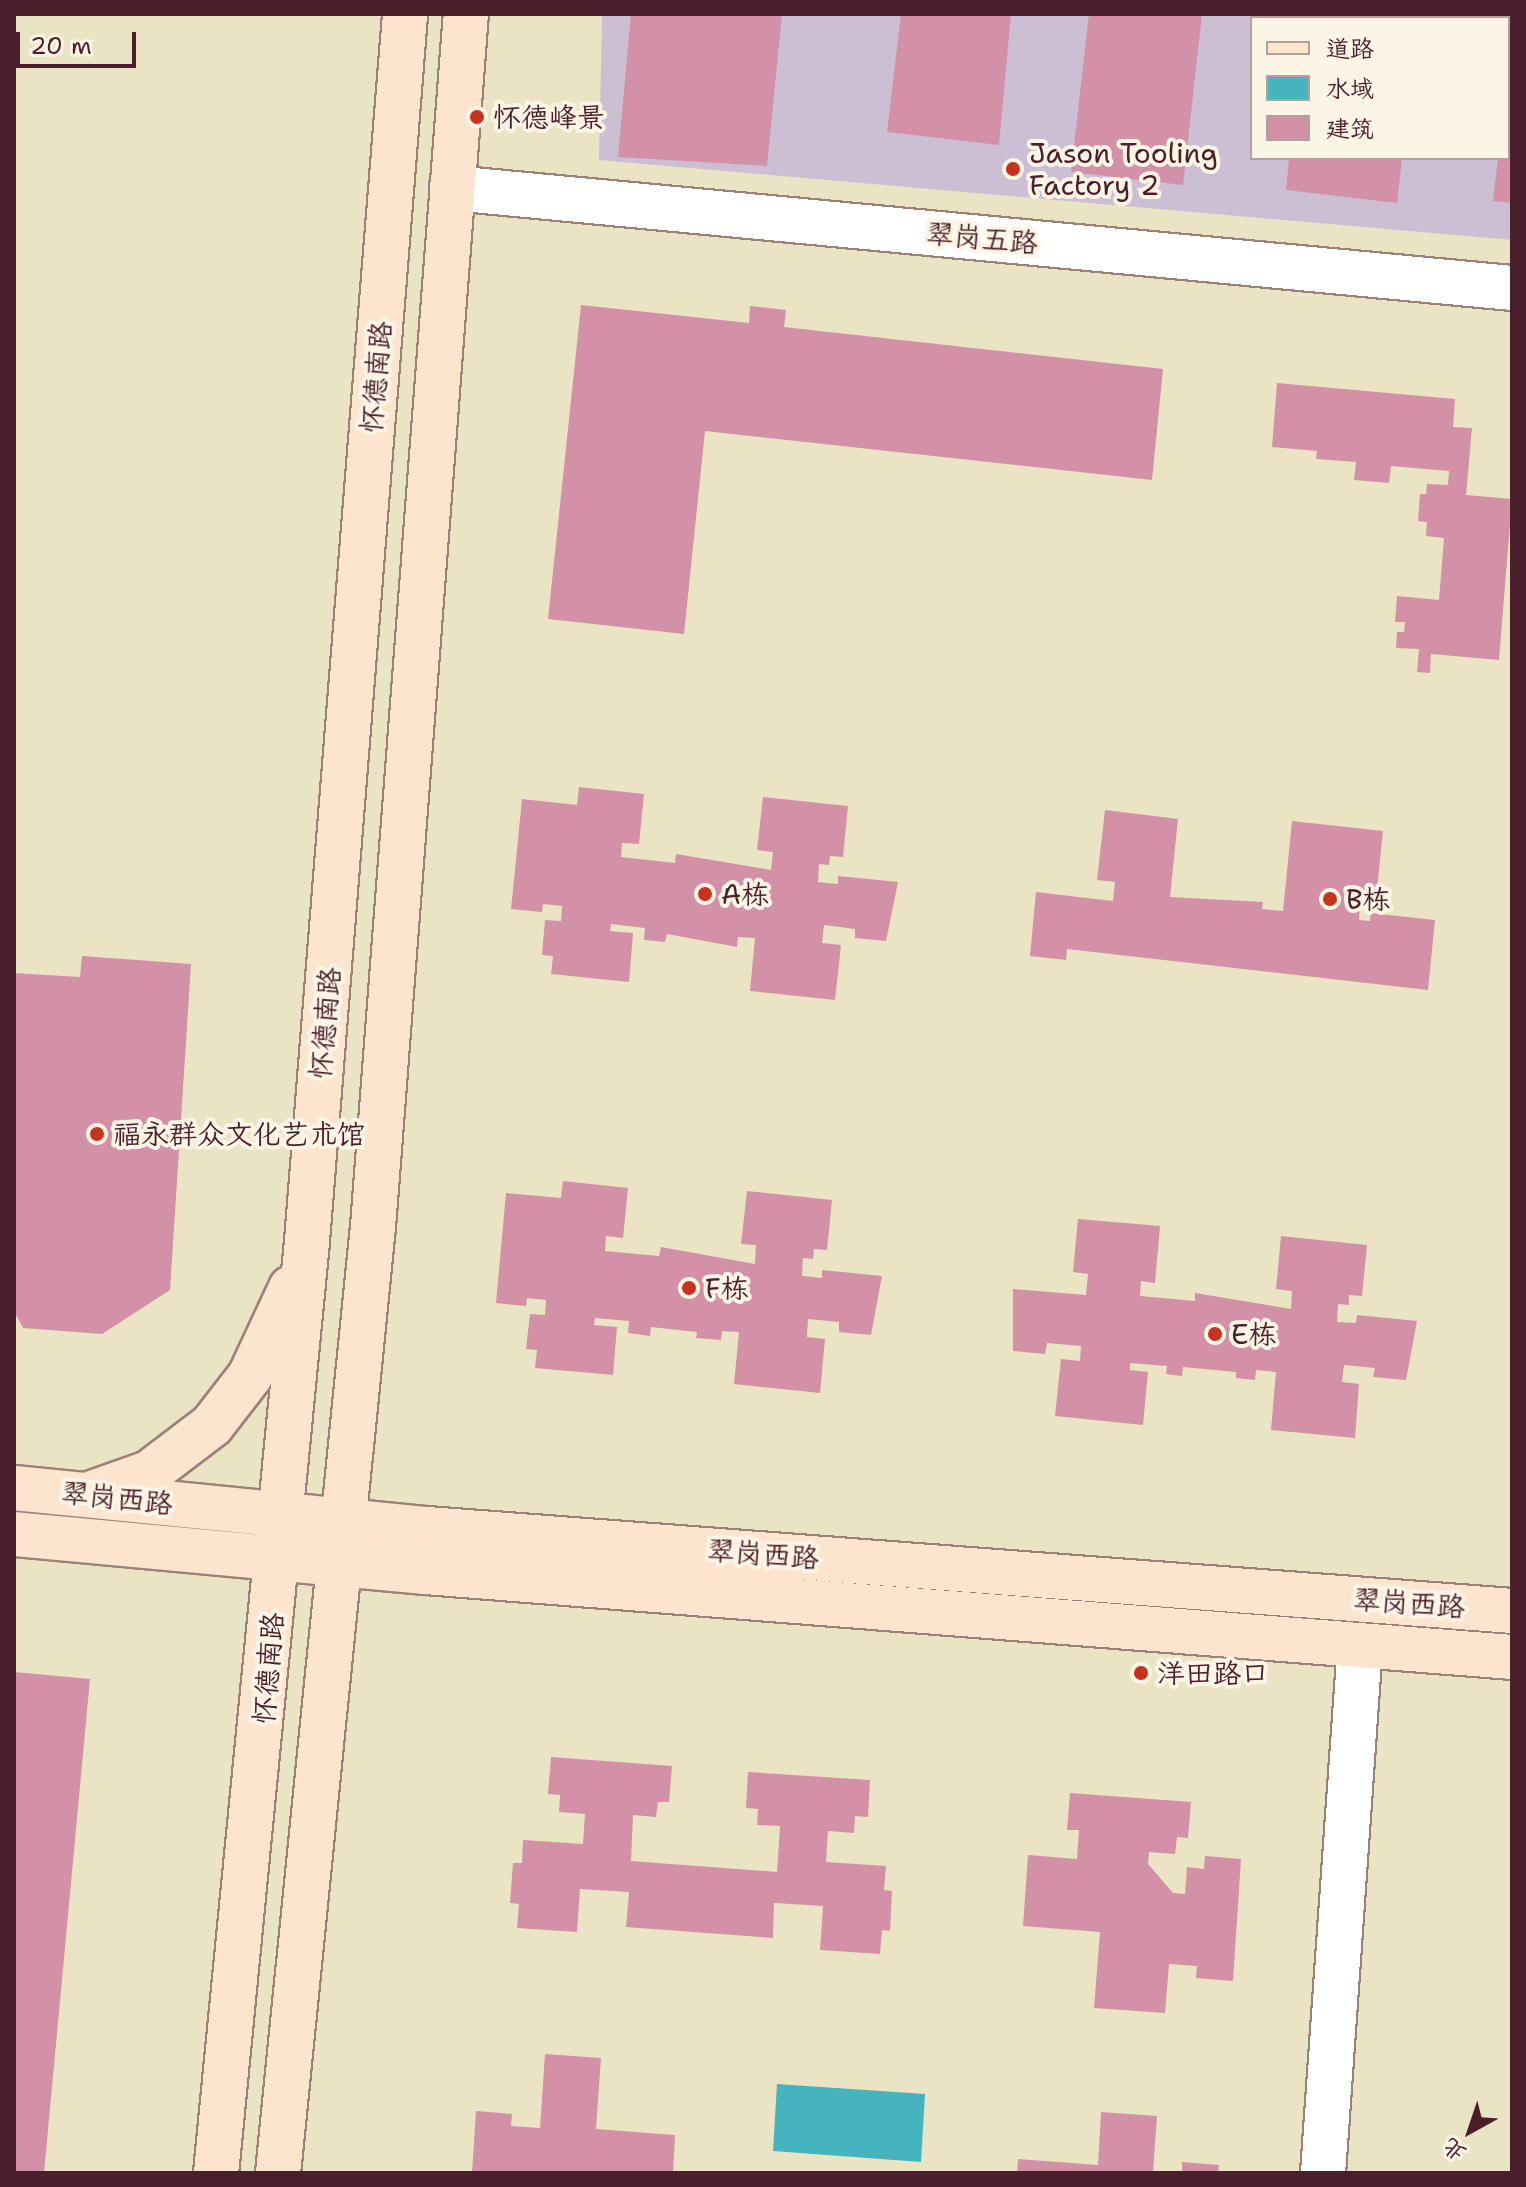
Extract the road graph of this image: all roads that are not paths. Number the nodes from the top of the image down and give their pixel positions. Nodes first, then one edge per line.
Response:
1 (405, 14) edge
2 (466, 14) edge
3 (452, 188) junction
4 (1512, 288) edge
5 (307, 1241) junction
6 (14, 1488) edge
7 (86, 1495) junction
8 (282, 1514) junction
9 (345, 1521) junction
10 (14, 1534) edge
11 (278, 1559) junction
12 (341, 1565) junction
13 (1512, 1611) edge
14 (1360, 1645) junction
15 (1512, 1657) edge
16 (216, 2173) edge
17 (278, 2173) edge
18 (1323, 2173) edge

1 - 5 main road, 怀德南路
2 - 3 main road
3 - 4 street, 翠岗五路
3 - 9 main road
5 - 7 main road
5 - 8 main road, 怀德南路
6 - 7 main road, 翠岗西路
7 - 8 main road, 翠岗西路
8 - 9 main road, 翠岗西路
8 - 11 main road, 怀德南路
9 - 12 main road
9 - 13 main road, 翠岗西路
10 - 11 main road, 翠岗西路
11 - 12 main road, 翠岗西路
11 - 16 main road, 怀德南路
12 - 14 main road, 翠岗西路
12 - 17 main road
14 - 15 main road, 翠岗西路
14 - 18 street

